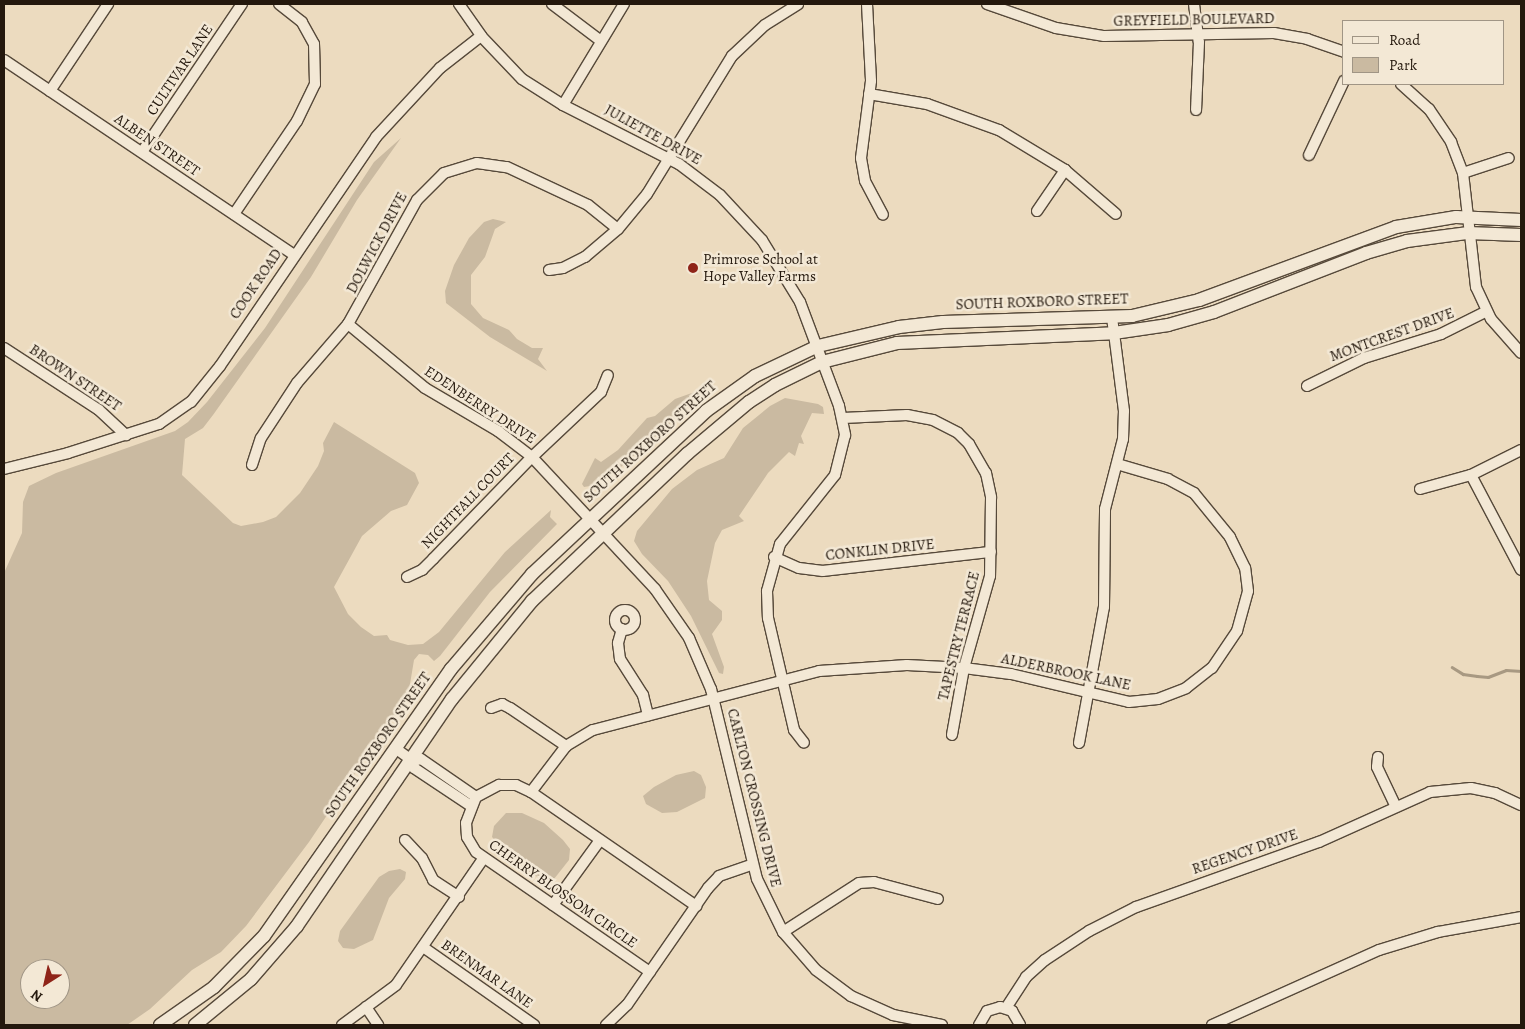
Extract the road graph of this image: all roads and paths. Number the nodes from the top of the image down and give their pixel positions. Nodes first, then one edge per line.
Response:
1 (108, 4) edge
2 (242, 4) edge
3 (280, 4) edge
4 (459, 4) edge
5 (552, 4) edge
6 (624, 4) edge
7 (798, 4) edge
8 (867, 4) edge
9 (987, 4) edge
10 (1194, 4) edge
11 (1199, 35) junction
12 (480, 36) junction
13 (601, 41) junction
14 (1342, 51) edge
15 (4, 60) edge
16 (1342, 85) edge
17 (1402, 85) edge
18 (50, 91) junction
19 (869, 94) junction
20 (563, 105) junction
21 (1196, 110) dead end
22 (142, 152) junction
23 (1309, 155) dead end
24 (669, 158) junction
25 (1509, 158) dead end
26 (1065, 170) junction
27 (1463, 173) junction
28 (1037, 211) dead end
29 (234, 214) junction
30 (1116, 214) dead end
31 (883, 215) dead end
32 (1467, 218) junction
33 (1521, 220) edge
34 (618, 229) junction
35 (1468, 233) junction
36 (1521, 235) edge
37 (294, 255) junction
38 (549, 270) dead end
39 (1487, 311) junction
40 (1112, 317) junction
41 (348, 324) junction
42 (1114, 333) junction
43 (818, 346) junction
44 (4, 348) edge
45 (1521, 353) edge
46 (822, 362) junction
47 (608, 375) dead end
48 (1307, 386) dead end
49 (843, 418) junction
50 (126, 435) junction
51 (1521, 450) edge
52 (532, 456) junction
53 (1117, 464) junction
54 (252, 466) dead end
55 (4, 470) edge
56 (1471, 474) junction
57 (1420, 488) dead end
58 (589, 518) junction
59 (602, 532) junction
60 (991, 552) junction
61 (774, 557) junction
62 (1521, 570) edge
63 (407, 577) dead end
64 (622, 630) dead end
65 (964, 668) junction
66 (782, 679) junction
67 (1088, 693) junction
68 (713, 697) junction
69 (491, 708) dead end
70 (648, 716) junction
71 (952, 735) dead end
72 (804, 743) dead end
73 (1079, 743) dead end
74 (566, 746) junction
75 (395, 748) junction
76 (1378, 757) dead end
77 (412, 759) junction
78 (531, 792) junction
79 (473, 802) junction
80 (1521, 805) edge
81 (1396, 807) junction
82 (405, 840) dead end
83 (600, 840) junction
84 (483, 859) junction
85 (753, 864) junction
86 (459, 897) junction
87 (938, 899) dead end
88 (553, 905) junction
89 (696, 906) junction
90 (1521, 917) edge
91 (783, 932) junction
92 (423, 947) junction
93 (650, 972) junction
94 (366, 1007) junction
95 (1006, 1008) junction
96 (160, 1025) edge
97 (195, 1025) edge
98 (342, 1025) edge
99 (378, 1025) edge
100 (534, 1025) edge
101 (606, 1025) edge
102 (942, 1025) edge
103 (979, 1025) edge
104 (1020, 1025) edge
105 (1212, 1025) edge

1 - 18 street
2 - 22 street, CULTIVAR LANE
3 - 29 street
4 - 12 street, JULIETTE DRIVE
5 - 13 street
6 - 13 street
7 - 24 street
8 - 19 street
9 - 11 street, GREYFIELD BOULEVARD
10 - 11 street
11 - 14 street, GREYFIELD BOULEVARD
11 - 21 street
12 - 20 street, JULIETTE DRIVE
12 - 37 street, COOK ROAD
13 - 20 street
15 - 18 street, ALBEN STREET
16 - 23 street
17 - 27 street
18 - 22 street, ALBEN STREET
19 - 26 street
19 - 31 street
20 - 24 street, JULIETTE DRIVE
22 - 29 street, ALBEN STREET
24 - 34 street
24 - 43 street, JULIETTE DRIVE
25 - 27 street
26 - 28 street
26 - 30 street
27 - 32 street
29 - 37 street, ALBEN STREET
32 - 33 street, SOUTH ROXBORO STREET
32 - 35 street
32 - 40 street, SOUTH ROXBORO STREET
34 - 38 street
34 - 41 street, DOLWICK DRIVE
35 - 36 street
35 - 39 street
35 - 42 street
37 - 50 street, COOK ROAD
39 - 45 street
39 - 48 street, MONTCREST DRIVE
40 - 42 street
40 - 43 street, SOUTH ROXBORO STREET
41 - 52 street, EDENBERRY DRIVE
41 - 54 street, DOLWICK DRIVE
42 - 46 street
42 - 53 street
43 - 46 street, JULIETTE DRIVE
43 - 58 street, SOUTH ROXBORO STREET
44 - 50 street, BROWN STREET
46 - 49 street, JULIETTE DRIVE
46 - 59 street
47 - 52 street, NIGHTFALL COURT
49 - 60 street, TAPESTRY TERRACE
49 - 61 street, JULIETTE DRIVE
50 - 55 street, COOK ROAD
51 - 56 street
52 - 58 street, EDENBERRY DRIVE
52 - 63 street, NIGHTFALL COURT
53 - 67 street
53 - 67 street, ALDERBROOK LANE
56 - 57 street
56 - 62 street
58 - 59 street, CARLTON CROSSING DRIVE
58 - 75 street, SOUTH ROXBORO STREET
59 - 68 street, CARLTON CROSSING DRIVE
59 - 77 street
60 - 61 street, CONKLIN DRIVE
60 - 65 street, TAPESTRY TERRACE
61 - 66 street, JULIETTE DRIVE
64 - 70 street
65 - 66 street, ALDERBROOK LANE
65 - 67 street, ALDERBROOK LANE
65 - 71 street, TAPESTRY TERRACE
66 - 68 street, ALDERBROOK LANE
66 - 72 street, JULIETTE DRIVE
67 - 73 street
68 - 70 street, ALDERBROOK LANE
68 - 85 street, CARLTON CROSSING DRIVE
69 - 74 street
70 - 74 street, ALDERBROOK LANE
74 - 78 street
75 - 77 street
75 - 96 street, SOUTH ROXBORO STREET
76 - 81 street
77 - 79 street
77 - 97 street
78 - 79 street
78 - 83 street
79 - 84 street, CHERRY BLOSSOM CIRCLE
80 - 81 street, REGENCY DRIVE
81 - 95 street, REGENCY DRIVE
82 - 86 street
83 - 88 street
83 - 89 street
84 - 86 street
84 - 88 street, CHERRY BLOSSOM CIRCLE
85 - 89 street
85 - 91 street, CARLTON CROSSING DRIVE
86 - 92 street
87 - 91 street
88 - 93 street, CHERRY BLOSSOM CIRCLE
89 - 93 street
90 - 105 street
91 - 102 street, CARLTON CROSSING DRIVE
92 - 94 street
92 - 100 street, BRENMAR LANE
93 - 101 street
94 - 98 street
94 - 99 street
95 - 103 street
95 - 104 street

